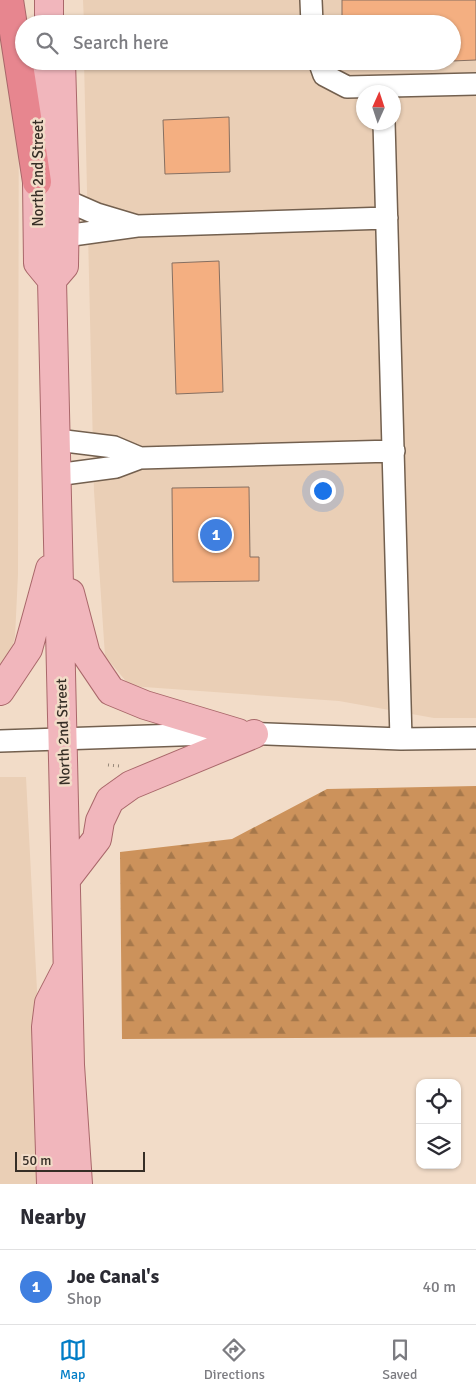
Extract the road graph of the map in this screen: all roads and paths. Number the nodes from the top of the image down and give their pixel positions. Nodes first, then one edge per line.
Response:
1 (9, 0) edge
2 (49, 0) edge
3 (311, 0) edge
4 (49, 15) edge
5 (312, 15) edge
6 (15, 39) edge
7 (20, 70) edge
8 (39, 70) edge
9 (61, 70) edge
10 (322, 70) edge
11 (476, 84) edge
12 (356, 88) edge
13 (401, 89) edge
14 (384, 130) edge
15 (37, 182) junction
16 (65, 200) junction
17 (387, 218) junction
18 (137, 226) junction
19 (65, 236) junction
20 (52, 280) junction
21 (56, 440) junction
22 (394, 451) junction
23 (140, 458) junction
24 (56, 475) junction
25 (57, 544) junction
26 (0, 691) edge
27 (246, 733) junction
28 (476, 738) edge
29 (64, 740) junction
30 (401, 740) junction
31 (0, 741) edge
32 (67, 878) junction
33 (68, 967) junction
34 (51, 1184) edge
35 (78, 1184) edge

1 - 6 highway
2 - 4 main road
3 - 5 street
7 - 15 highway
8 - 15 main road, North 2nd Street
9 - 16 main road, North 2nd Street
10 - 12 street
11 - 13 street
14 - 17 street
15 - 20 main road, North 2nd Street
16 - 18 street
16 - 19 main road, North 2nd Street
17 - 18 street
17 - 22 street
18 - 19 street
19 - 20 main road, North 2nd Street
20 - 21 main road, North 2nd Street
21 - 23 street
21 - 24 main road, North 2nd Street
22 - 23 street
22 - 30 street
23 - 24 street
24 - 25 main road, North 2nd Street
25 - 26 main road
25 - 27 main road
25 - 29 main road, North 2nd Street
27 - 29 street
27 - 30 street
27 - 32 main road
28 - 30 street
29 - 31 street
29 - 32 main road, North 2nd Street
32 - 33 main road, North 2nd Street
33 - 34 main road
33 - 35 main road, North 2nd Street

